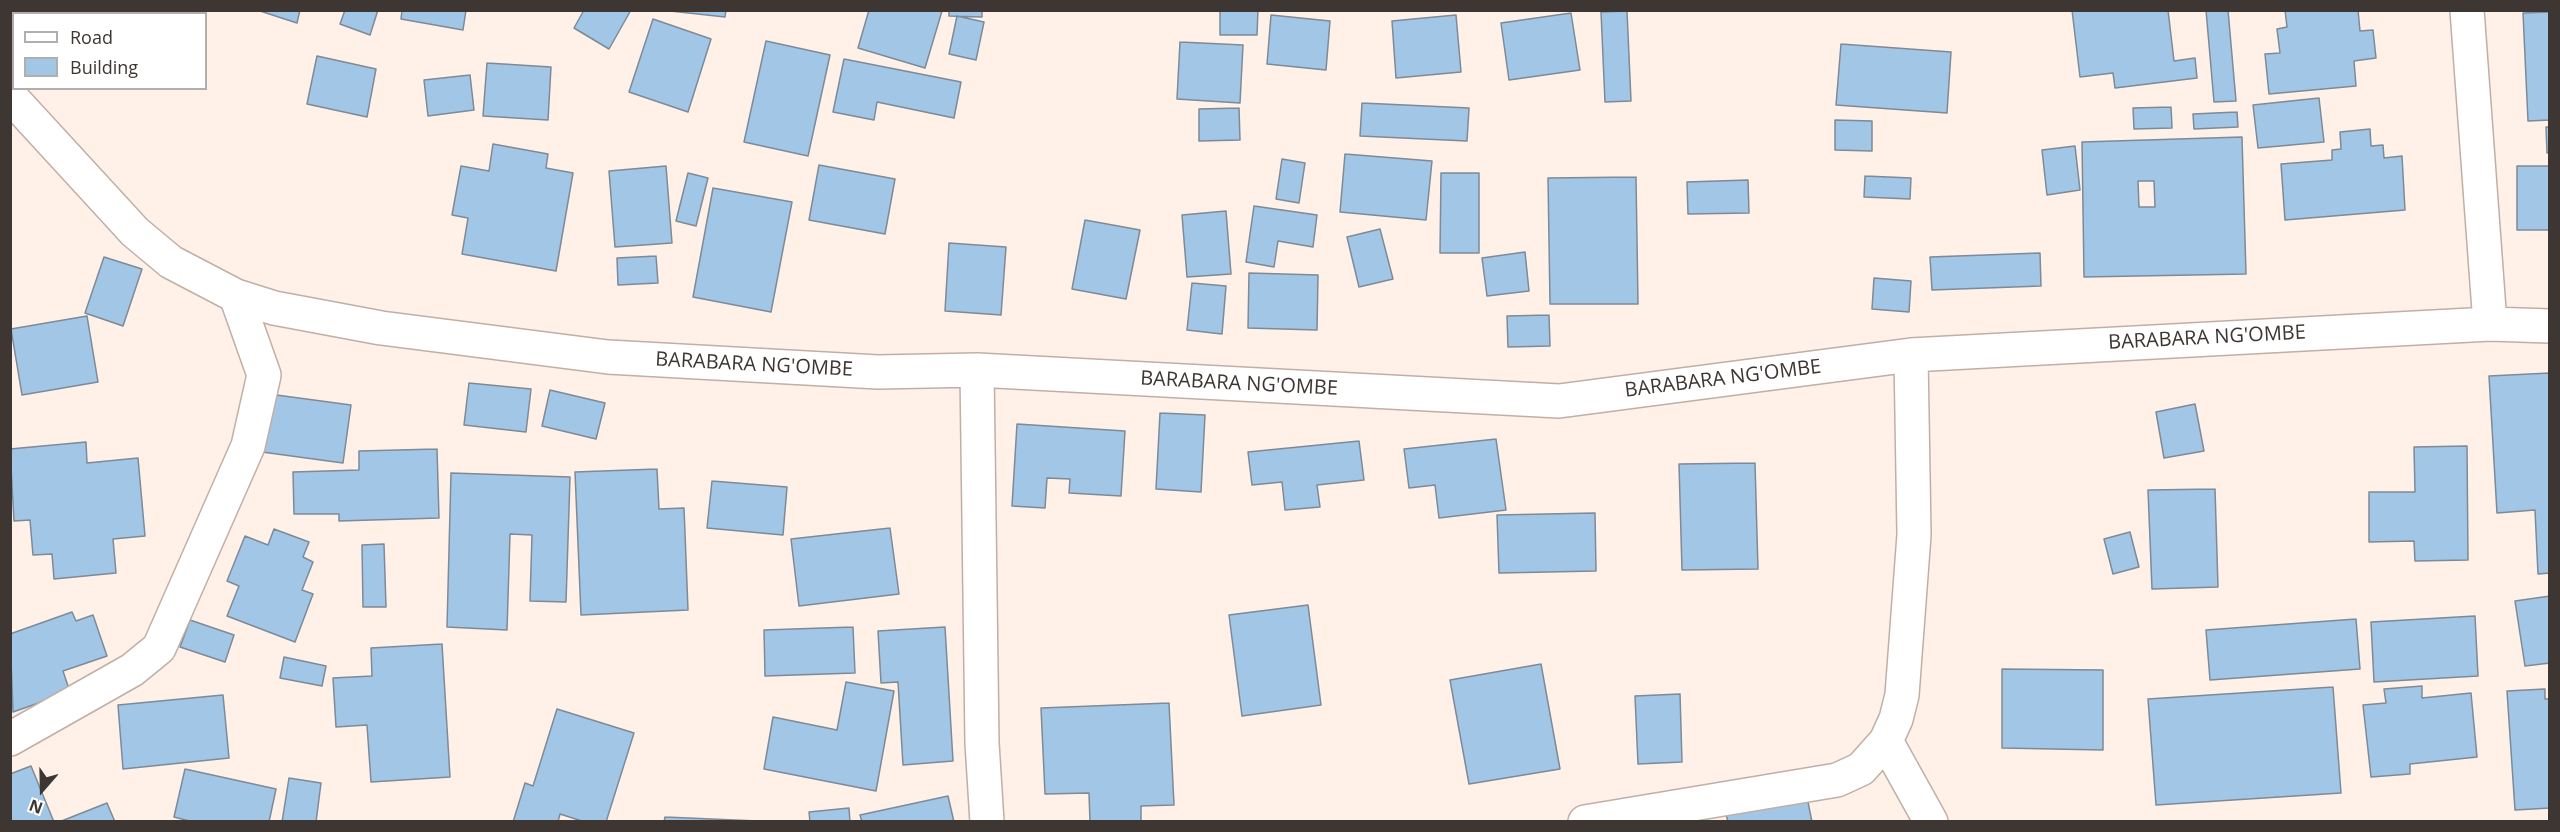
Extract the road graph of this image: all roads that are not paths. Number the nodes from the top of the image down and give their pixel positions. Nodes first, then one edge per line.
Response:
1 (2467, 10) edge
2 (10, 96) edge
3 (236, 296) junction
4 (2490, 324) junction
5 (2550, 326) edge
6 (1911, 355) junction
7 (977, 369) junction
8 (10, 739) edge
9 (1886, 741) junction
10 (987, 822) edge
11 (1585, 822) edge
12 (1932, 822) edge

1 - 4 street
2 - 3 street, BARABARA NG'OMBE
3 - 7 street, BARABARA NG'OMBE
3 - 8 street
4 - 5 street, BARABARA NG'OMBE
4 - 6 street, BARABARA NG'OMBE
6 - 7 street, BARABARA NG'OMBE
6 - 9 street
7 - 10 street
9 - 11 street
9 - 12 street

